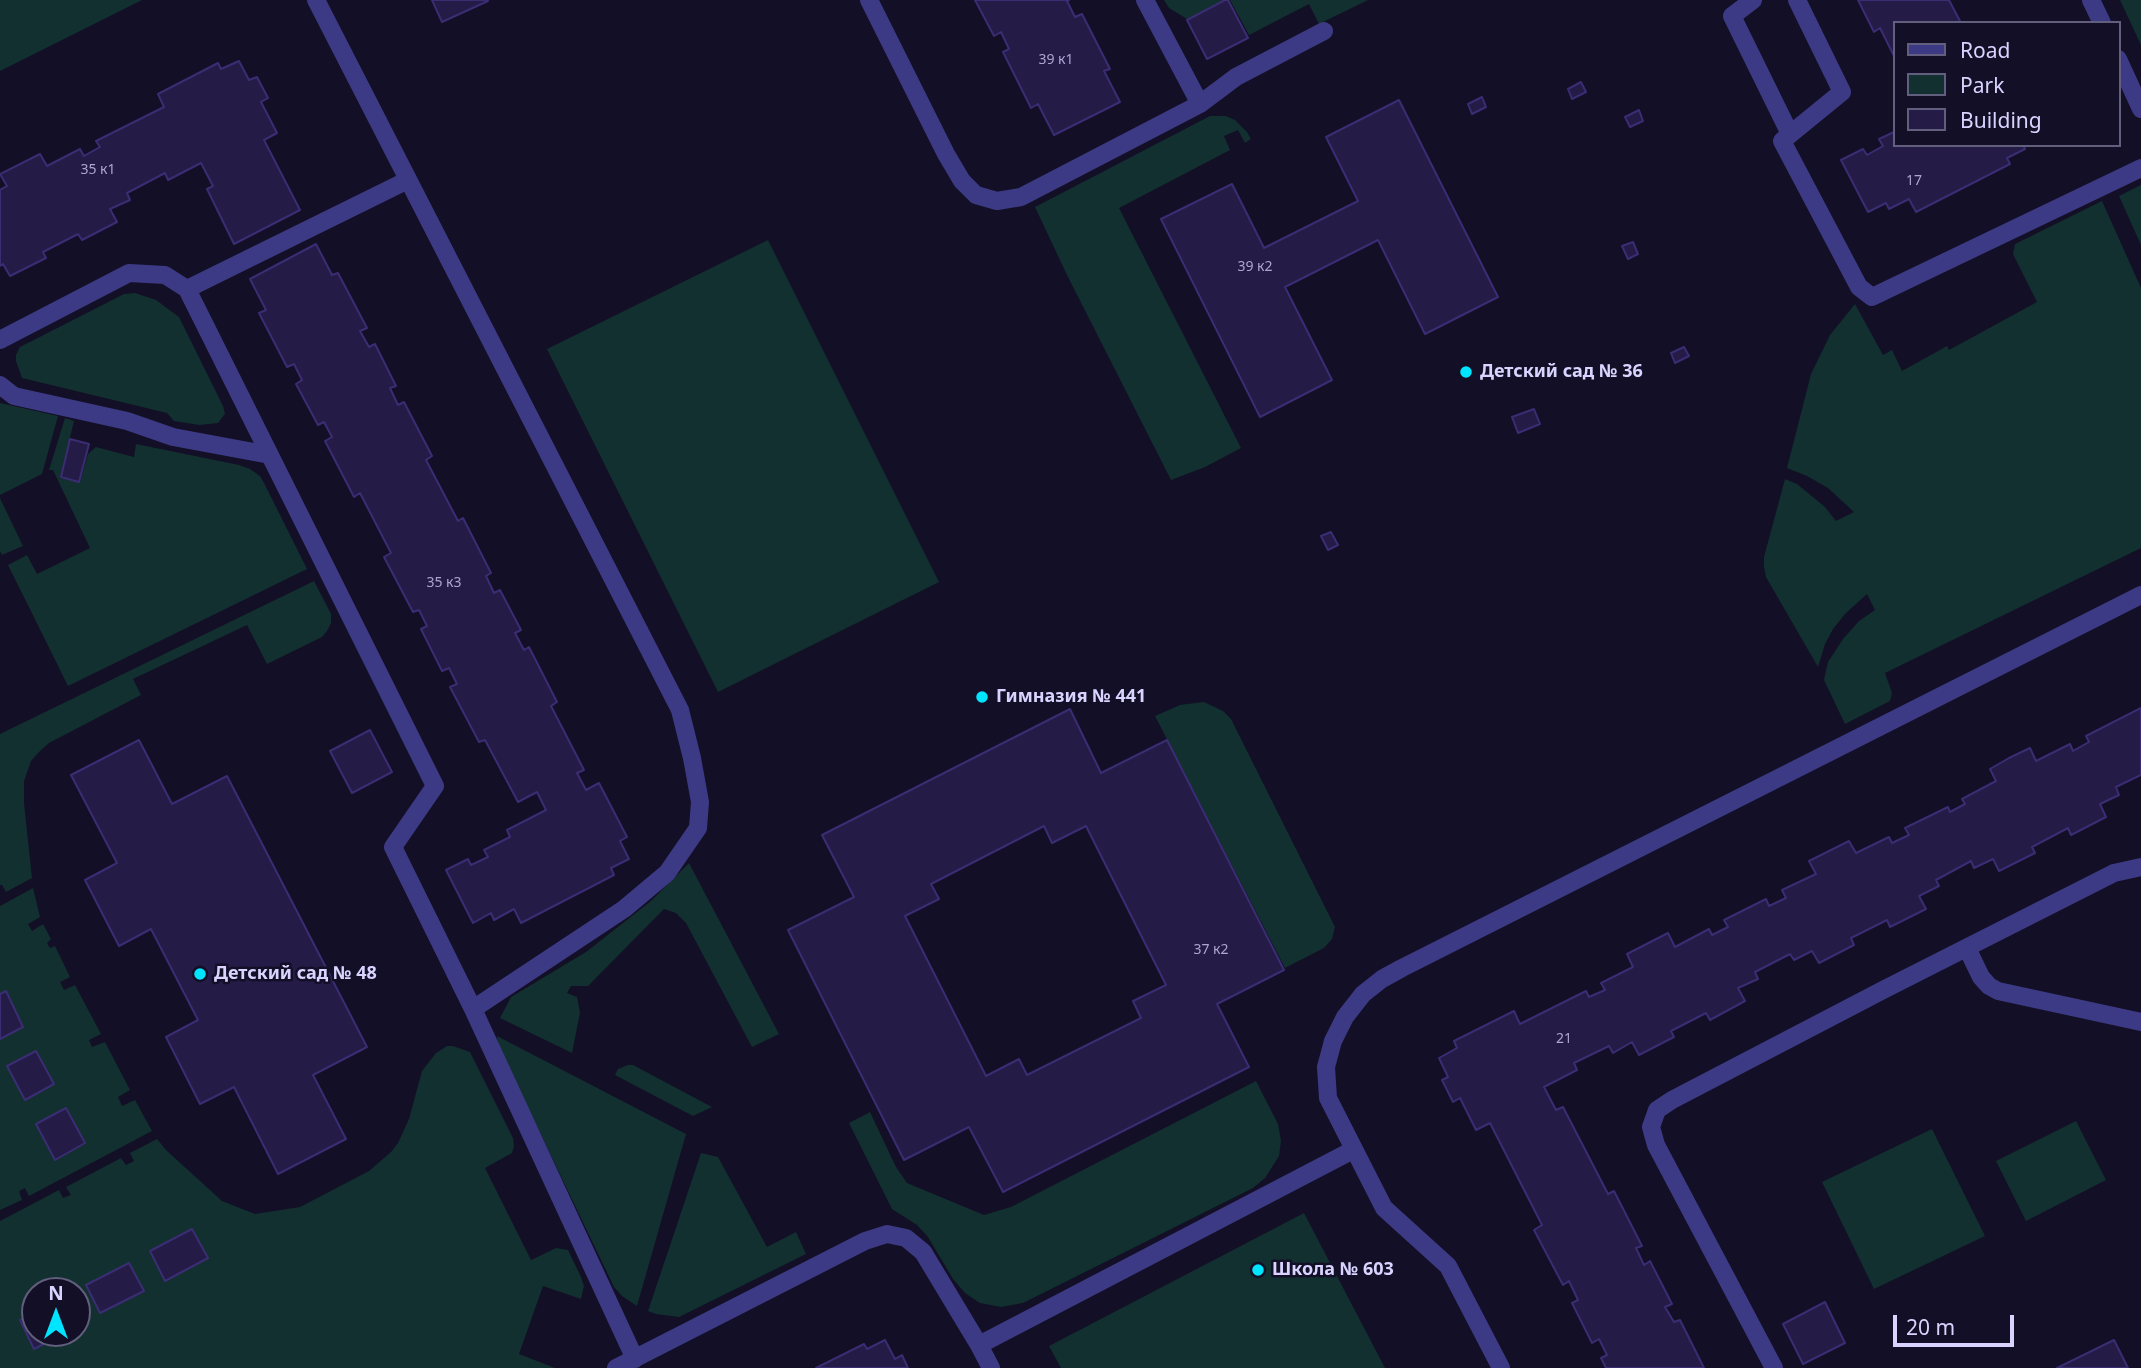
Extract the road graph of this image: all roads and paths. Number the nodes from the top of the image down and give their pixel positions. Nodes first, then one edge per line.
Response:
1 (316, 0) edge
2 (869, 0) edge
3 (1146, 0) edge
4 (1753, 0) edge
5 (1797, 0) edge
6 (2091, 0) edge
7 (2101, 21) edge
8 (1324, 31) dead end
9 (2120, 63) edge
10 (1200, 104) junction
11 (2141, 109) edge
12 (1790, 134) junction
13 (2141, 168) edge
14 (408, 180) junction
15 (187, 289) junction
16 (0, 340) edge
17 (0, 385) edge
18 (270, 455) junction
19 (2141, 596) edge
20 (2141, 867) edge
21 (1967, 948) junction
22 (473, 1009) junction
23 (2141, 1022) edge
24 (1353, 1150) junction
25 (979, 1345) junction
26 (635, 1359) junction
27 (616, 1368) edge
28 (990, 1368) edge
29 (1501, 1368) edge
30 (1774, 1368) edge

1 - 14 street
2 - 10 street
3 - 10 street
4 - 12 street
5 - 12 street
6 - 7 street
8 - 10 street
9 - 11 street
12 - 13 street
14 - 15 street
14 - 22 street
15 - 16 street
15 - 18 street
17 - 18 street
18 - 22 street
19 - 24 street
20 - 21 street
21 - 23 street
21 - 30 street
22 - 26 street
24 - 25 street
24 - 29 street
25 - 26 street
25 - 28 street
26 - 27 street

